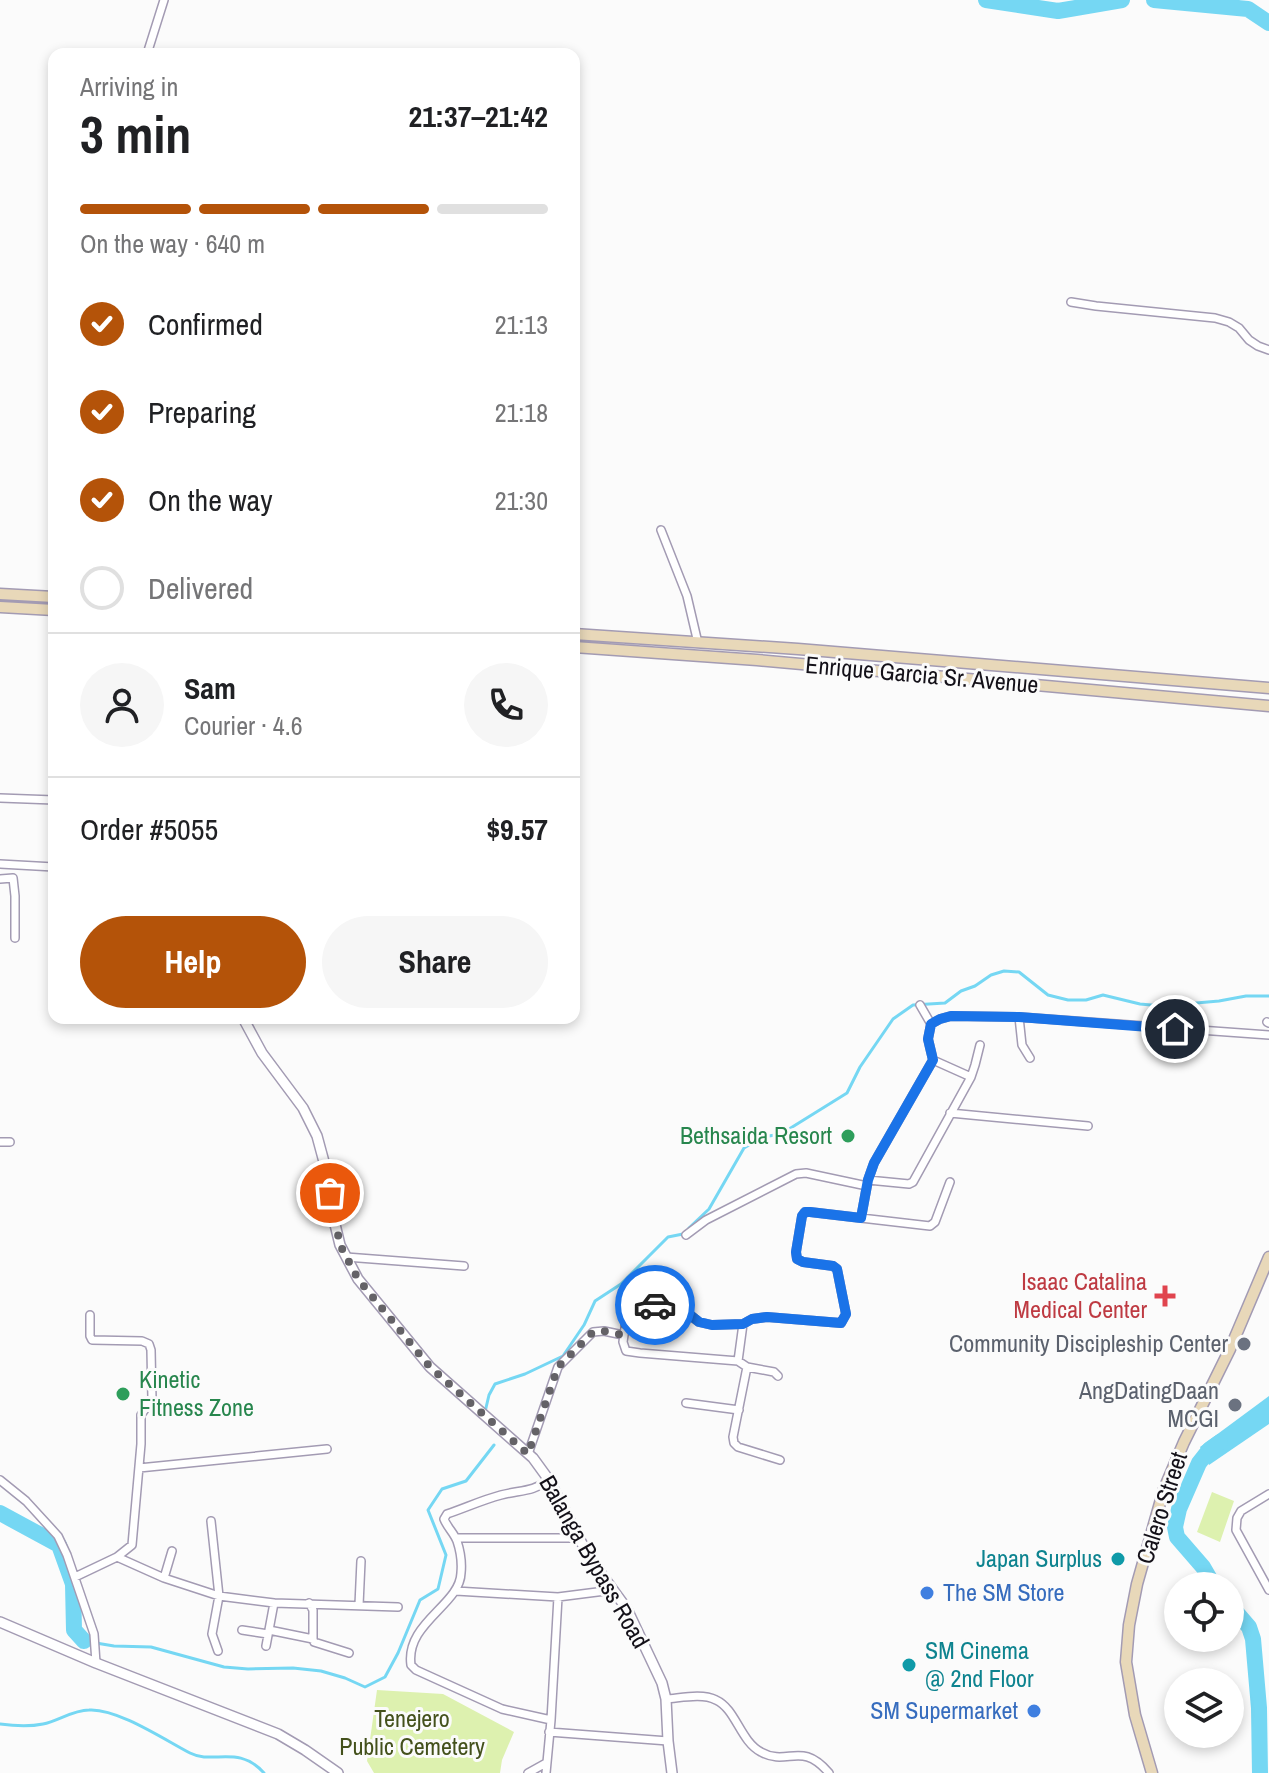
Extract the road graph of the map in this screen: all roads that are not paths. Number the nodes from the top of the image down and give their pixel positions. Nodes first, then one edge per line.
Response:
1 (164, 0) edge
2 (149, 48) edge
3 (1071, 302) dead end
4 (1269, 350) edge
5 (661, 530) dead end
6 (0, 594) edge
7 (48, 597) edge
8 (0, 607) edge
9 (48, 610) edge
10 (580, 634) edge
11 (698, 643) junction
12 (580, 647) edge
13 (757, 647) junction
14 (757, 660) junction
15 (1269, 688) edge
16 (1269, 706) edge
17 (0, 798) edge
18 (48, 800) edge
19 (0, 865) edge
20 (48, 867) edge
21 (13, 878) junction
22 (0, 879) edge
23 (15, 938) dead end
24 (920, 1005) dead end
25 (1019, 1017) junction
26 (246, 1024) edge
27 (931, 1024) junction
28 (1269, 1035) edge
29 (980, 1045) dead end
30 (1030, 1058) dead end
31 (933, 1060) junction
32 (971, 1077) junction
33 (950, 1113) junction
34 (1088, 1126) dead end
35 (0, 1142) edge
36 (10, 1142) dead end
37 (950, 1182) dead end
38 (867, 1183) junction
39 (861, 1218) junction
40 (686, 1235) dead end
41 (346, 1257) junction
42 (1269, 1257) edge
43 (464, 1266) dead end
44 (90, 1315) dead end
45 (743, 1324) junction
46 (623, 1335) junction
47 (738, 1361) junction
48 (747, 1367) junction
49 (778, 1376) dead end
50 (686, 1403) dead end
51 (739, 1410) junction
52 (327, 1449) dead end
53 (528, 1454) junction
54 (780, 1460) dead end
55 (139, 1468) junction
56 (0, 1480) edge
57 (549, 1480) junction
58 (1269, 1494) edge
59 (211, 1521) dead end
60 (456, 1538) junction
61 (580, 1538) junction
62 (172, 1551) dead end
63 (117, 1557) junction
64 (361, 1561) dead end
65 (75, 1577) junction
66 (164, 1578) junction
67 (613, 1590) junction
68 (1269, 1590) edge
69 (456, 1591) junction
70 (219, 1596) junction
71 (558, 1597) junction
72 (274, 1603) junction
73 (309, 1603) junction
74 (359, 1605) junction
75 (398, 1607) dead end
76 (0, 1622) edge
77 (242, 1630) dead end
78 (269, 1632) junction
79 (313, 1639) junction
80 (266, 1646) dead end
81 (218, 1651) dead end
82 (349, 1653) dead end
83 (96, 1663) junction
84 (666, 1699) junction
85 (551, 1720) junction
86 (549, 1732) junction
87 (668, 1741) junction
88 (546, 1763) junction
89 (338, 1773) edge
90 (528, 1773) edge
91 (546, 1773) edge
92 (672, 1773) edge
93 (829, 1773) edge
94 (1152, 1773) edge

1 - 2 street
3 - 4 street
5 - 11 street
6 - 7 main road
8 - 9 main road
10 - 11 main road, Enrique Garcia Sr. Avenue
11 - 13 main road, Enrique Garcia Sr. Avenue
12 - 14 main road, Enrique Garcia Sr. Avenue
13 - 14 main road
13 - 15 main road, Enrique Garcia Sr. Avenue
14 - 16 main road, Enrique Garcia Sr. Avenue
17 - 18 street
19 - 20 street
19 - 21 street
21 - 22 street
21 - 23 street
24 - 27 street
25 - 27 street
25 - 28 street
25 - 30 street
26 - 41 street, Balanga Bypass Road
27 - 31 street
29 - 32 street
31 - 32 street
31 - 38 street
32 - 33 street
33 - 34 street
33 - 38 street
35 - 36 street
37 - 39 street
38 - 39 street
38 - 40 street
39 - 45 street
41 - 43 street
41 - 53 street, Balanga Bypass Road
42 - 94 main road, Calero Street
44 - 55 street
45 - 46 street
45 - 47 street
46 - 47 street
46 - 53 street
47 - 48 street
48 - 49 street
48 - 51 street
50 - 51 street
51 - 54 street
52 - 55 street
53 - 57 street, Balanga Bypass Road
55 - 63 street
56 - 65 street
57 - 60 street
57 - 61 street, Balanga Bypass Road
58 - 68 street
59 - 70 street
60 - 61 street
60 - 69 street
61 - 67 street, Balanga Bypass Road
62 - 66 street
63 - 65 street
63 - 66 street
64 - 74 street
65 - 83 street
66 - 70 street
67 - 71 street
67 - 84 street, Balanga Bypass Road
69 - 71 street
69 - 85 street
70 - 72 street
70 - 81 street
71 - 85 street
72 - 73 street
72 - 78 street
73 - 74 street
73 - 79 street
74 - 75 street
76 - 83 street
77 - 78 street
78 - 79 street
78 - 80 street
79 - 82 street
83 - 89 street
84 - 87 street, Balanga Bypass Road
84 - 93 street
85 - 86 street
86 - 87 street
86 - 88 street
87 - 92 street, Balanga Bypass Road
88 - 90 street
88 - 91 street

